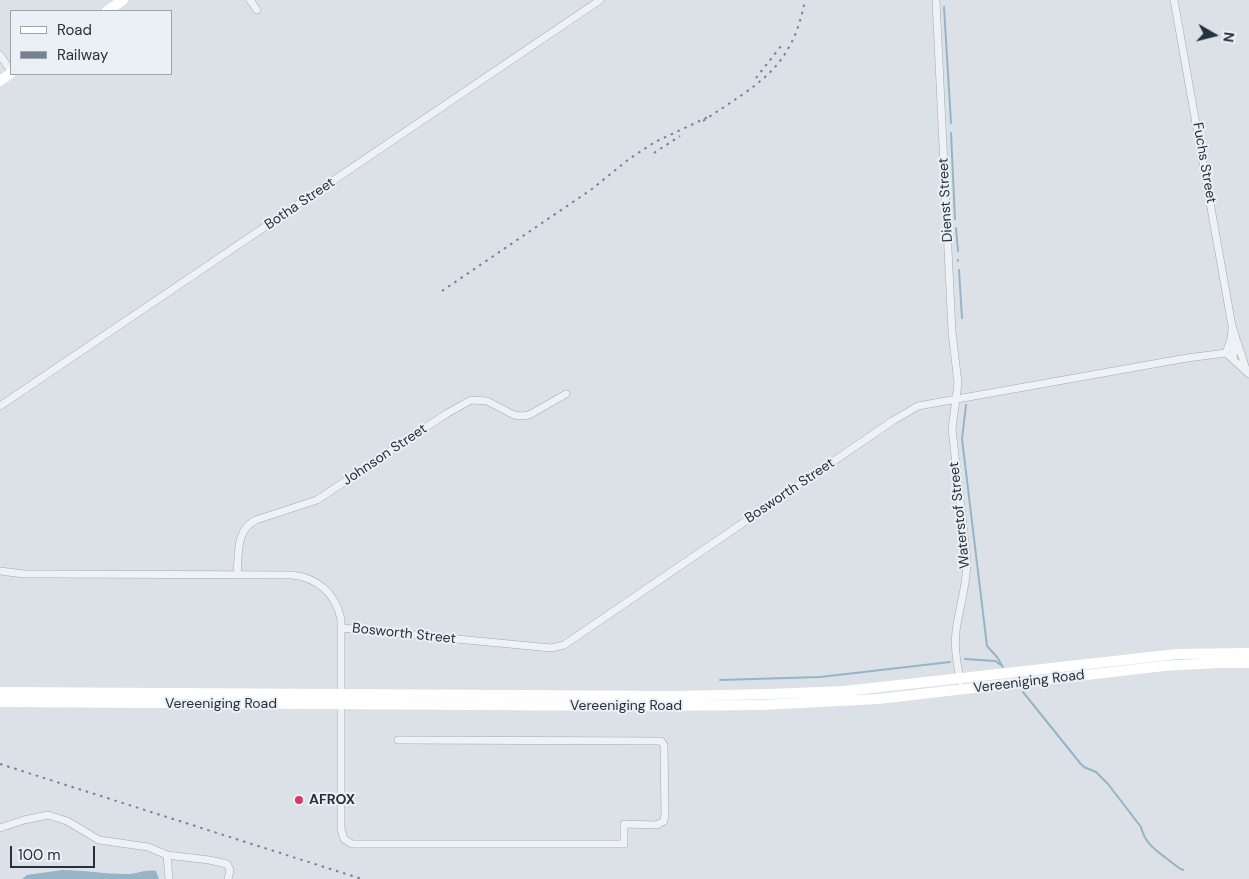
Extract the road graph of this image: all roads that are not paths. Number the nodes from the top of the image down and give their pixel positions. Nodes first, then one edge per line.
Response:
1 (114, 0) edge
2 (123, 0) edge
3 (250, 0) edge
4 (600, 0) edge
5 (936, 0) edge
6 (1174, 0) edge
7 (99, 10) edge
8 (108, 10) edge
9 (257, 10) dead end
10 (0, 55) edge
11 (10, 70) edge
12 (10, 73) edge
13 (0, 81) edge
14 (1232, 326) junction
15 (1236, 338) junction
16 (1226, 353) junction
17 (1233, 359) junction
18 (1249, 374) edge
19 (566, 394) dead end
20 (956, 400) junction
21 (0, 406) edge
22 (0, 570) edge
23 (238, 575) junction
24 (342, 628) junction
25 (1249, 653) edge
26 (1249, 663) edge
27 (960, 678) junction
28 (963, 690) junction
29 (0, 692) edge
30 (342, 694) junction
31 (0, 702) edge
32 (342, 705) junction
33 (398, 740) dead end
34 (0, 828) edge
35 (167, 855) junction
36 (169, 879) edge
37 (228, 879) edge

1 - 7 main road
2 - 8 main road
3 - 9 street
4 - 21 street, Botha Street
5 - 20 street, Dienst Street
6 - 14 street, Fuchs Street
10 - 11 street
12 - 13 main road
14 - 15 street, Fuchs Street
14 - 16 street, Fuchs Street
15 - 17 street, Fuchs Street
15 - 18 street
16 - 17 street
16 - 20 street, Bosworth Street
17 - 18 street
19 - 23 street, Johnson Street
20 - 24 street, Bosworth Street
20 - 27 street, Waterstof Street
22 - 23 street, Bosworth Street
23 - 24 street, Bosworth Street
24 - 30 street, Bosworth Street
25 - 27 main road, Vereeniging Road
26 - 28 main road, Vereeniging Road
27 - 28 street, Waterstof Street
27 - 30 main road, Vereeniging Road
28 - 32 main road, Vereeniging Road
29 - 30 main road, Vereeniging Road
30 - 32 street, Bosworth Street
31 - 32 main road, Vereeniging Road
32 - 33 street, Bosworth Street
34 - 35 street
35 - 36 street
35 - 37 street

